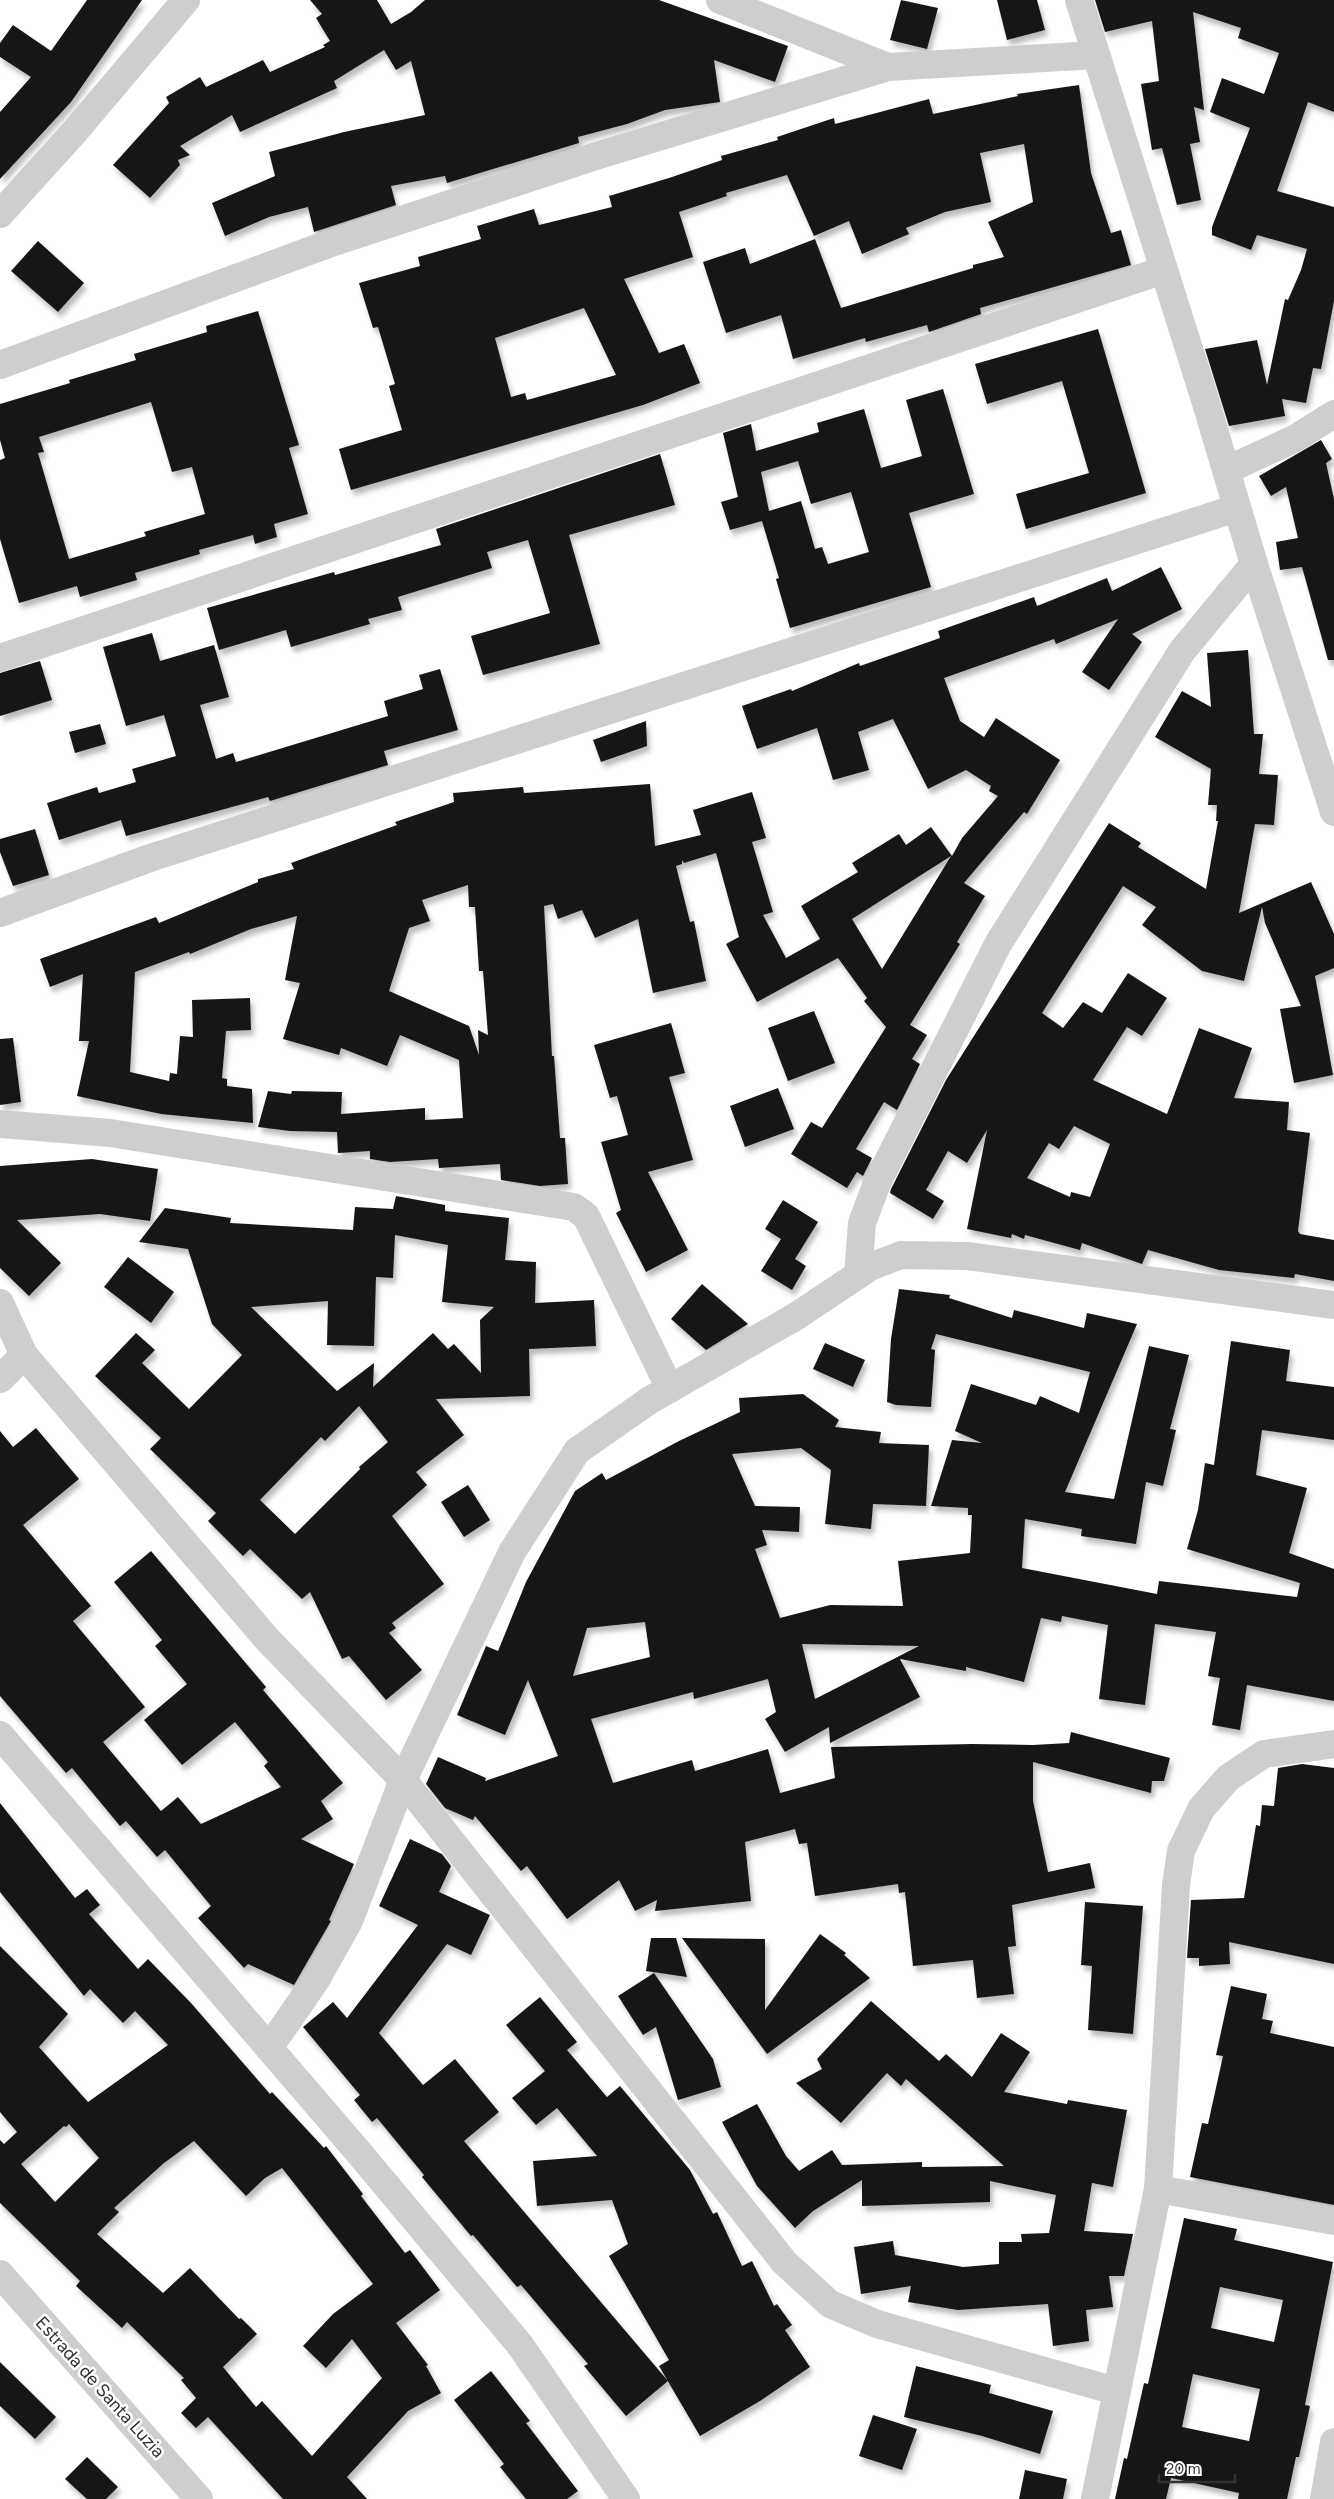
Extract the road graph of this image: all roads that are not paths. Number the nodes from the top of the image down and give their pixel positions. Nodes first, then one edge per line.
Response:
1 (186, 0) edge
2 (720, 0) edge
3 (1079, 0) edge
4 (1096, 55) junction
5 (888, 67) junction
6 (0, 214) edge
7 (1164, 270) junction
8 (0, 365) edge
9 (1334, 414) edge
10 (1227, 470) junction
11 (1237, 508) junction
12 (1254, 564) junction
13 (0, 658) edge
14 (1334, 812) edge
15 (0, 913) edge
16 (0, 1124) edge
17 (858, 1275) junction
18 (0, 1303) edge
19 (1334, 1305) edge
20 (24, 1355) junction
21 (0, 1379) edge
22 (670, 1389) junction
23 (0, 1735) edge
24 (1334, 1744) edge
25 (403, 1780) junction
26 (269, 2048) junction
27 (1158, 2189) junction
28 (1334, 2220) edge
29 (0, 2274) edge
30 (1116, 2391) junction
31 (1334, 2442) edge
32 (193, 2497) edge
33 (626, 2499) edge
34 (1095, 2499) edge
35 (1324, 2499) edge

1 - 6 street
2 - 5 street
3 - 4 street
4 - 5 street
4 - 7 street
5 - 8 street
7 - 10 street
7 - 13 street
9 - 10 street
10 - 11 street
11 - 12 street
11 - 15 street
12 - 14 street
12 - 17 street
16 - 22 street
17 - 19 street
17 - 22 street
18 - 20 street
20 - 21 street
20 - 25 street
22 - 25 street
23 - 26 street
24 - 27 street
25 - 26 street
25 - 30 street
26 - 33 street
27 - 28 street
27 - 30 street
29 - 32 street, Estrada de Santa Luzia
30 - 34 street
31 - 35 street

